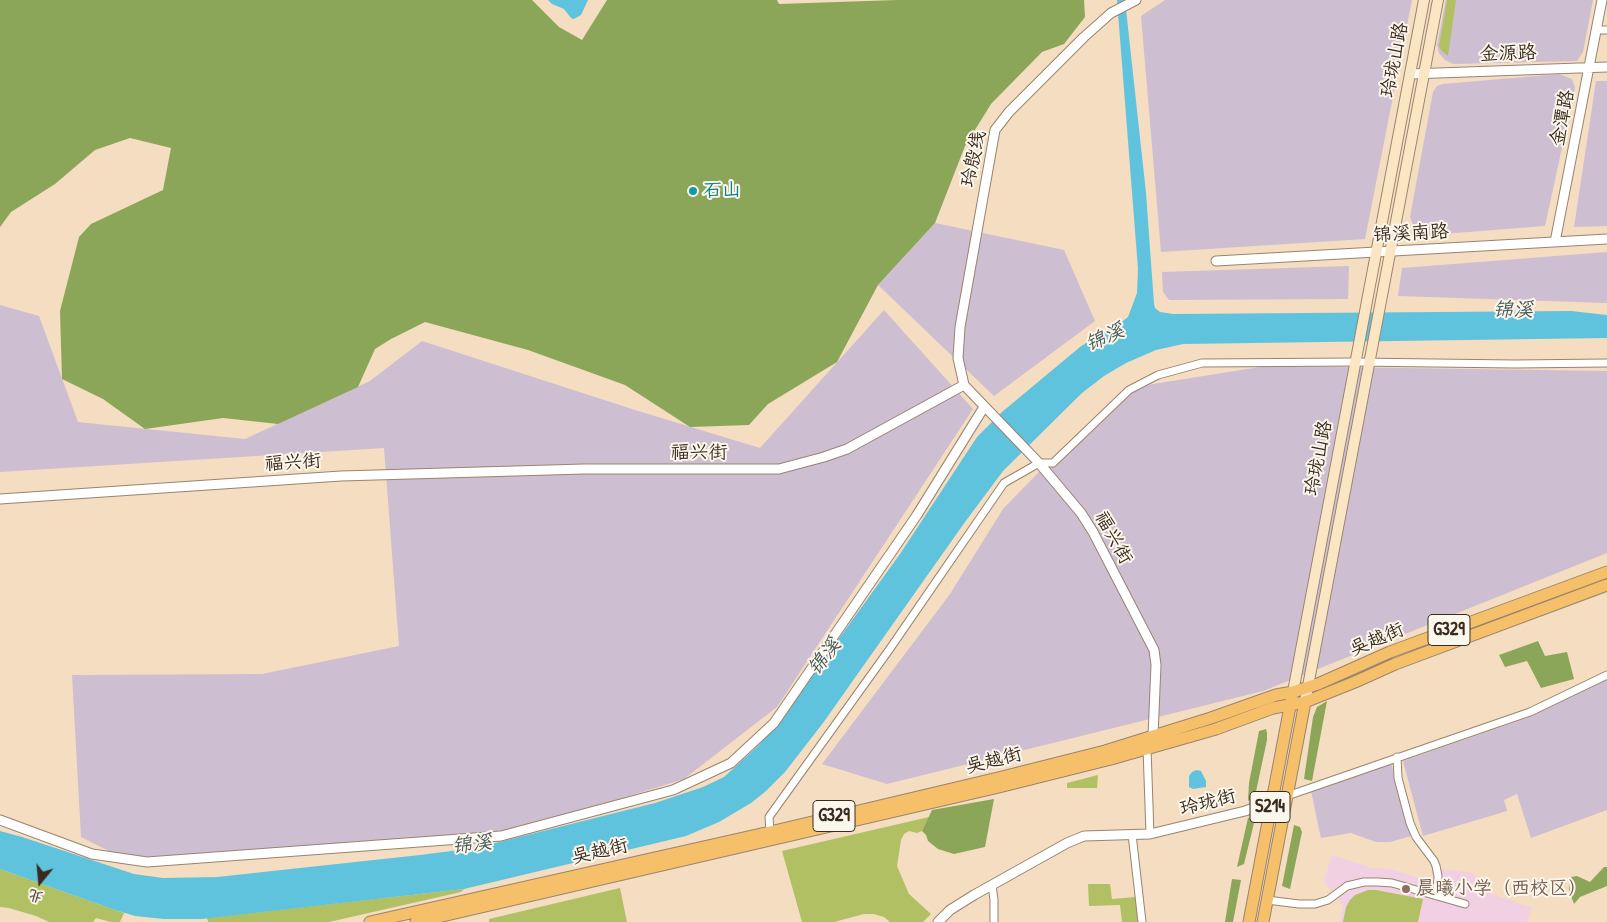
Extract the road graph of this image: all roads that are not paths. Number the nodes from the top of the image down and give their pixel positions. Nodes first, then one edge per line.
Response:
1 (1424, 0) edge
2 (1438, 0) edge
3 (1602, 0) edge
4 (1133, 2) edge
5 (1596, 30) junction
6 (1607, 30) edge
7 (1607, 67) edge
8 (1589, 68) junction
9 (1410, 74) junction
10 (1424, 74) junction
11 (1607, 239) edge
12 (1555, 242) junction
13 (1390, 251) junction
14 (1376, 252) junction
15 (1216, 261) dead end
16 (1355, 362) junction
17 (1369, 362) junction
18 (1607, 364) edge
19 (964, 385) junction
20 (984, 407) junction
21 (1039, 463) junction
22 (0, 499) edge
23 (1607, 572) edge
24 (1607, 585) edge
25 (1607, 675) edge
26 (1308, 687) junction
27 (1293, 692) junction
28 (1306, 702) junction
29 (1290, 705) junction
30 (1153, 736) junction
31 (1147, 748) junction
32 (1397, 757) junction
33 (1287, 796) junction
34 (1271, 803) junction
35 (0, 820) edge
36 (770, 832) junction
37 (1132, 834) junction
38 (1150, 834) junction
39 (992, 885) junction
40 (1438, 896) junction
41 (1268, 900) junction
42 (1465, 904) dead end
43 (370, 922) edge
44 (416, 922) edge
45 (938, 922) edge
46 (994, 922) edge
47 (1142, 922) edge
48 (1249, 922) edge
49 (1263, 922) edge

1 - 9 main road, 玲珑山路
2 - 10 main road, 玲珑山路
3 - 5 street, 金潭路
4 - 19 street, 玲殷线
5 - 6 street
5 - 8 street, 金潭路
7 - 8 street, 金源路
8 - 10 street, 金源路
8 - 12 street, 金潭路
9 - 10 street, 金源路
9 - 14 main road, 玲珑山路
10 - 13 main road, 玲珑山路
11 - 12 street, 锦溪南路
12 - 13 street, 锦溪南路
13 - 14 street, 锦溪南路
13 - 17 main road, 玲珑山路
14 - 15 street, 锦溪南路
14 - 16 main road, 玲珑山路
16 - 17 street
16 - 21 street
16 - 27 main road, 玲珑山路
17 - 18 street
17 - 26 main road, 玲珑山路
19 - 20 street, 福兴街
19 - 22 street, 福兴街
20 - 21 street, 福兴街
20 - 35 street
21 - 30 street, 福兴街
21 - 36 street
23 - 26 main road, 吴越街 / G329
24 - 28 main road, 吴越街 / G329
25 - 32 street, 玲珑街
26 - 27 main road, 吴越街 / G329
26 - 28 main road, 玲珑山路
27 - 29 main road, 玲珑山路 / S214
27 - 30 main road, 吴越街 / G329
28 - 29 main road, 吴越街 / G329
28 - 33 main road, 玲珑山路 / S214
29 - 31 main road, 吴越街 / G329
29 - 34 main road, 玲珑山路 / S214
30 - 36 main road, 吴越街 / G329
31 - 38 street
31 - 44 main road, 吴越街 / G329
32 - 33 street, 玲珑街
32 - 40 street
33 - 34 street, 玲珑街
33 - 41 main road, 玲珑山路 / S214
34 - 38 street, 玲珑街
34 - 48 main road, 玲珑山路 / S214
36 - 43 main road, 吴越街 / G329
37 - 38 street, 玲珑街
37 - 39 street, 玲珑街
37 - 47 street
39 - 45 street, 玲珑街
39 - 46 street
40 - 41 street
40 - 42 street
41 - 49 main road, 玲珑山路 / S214

